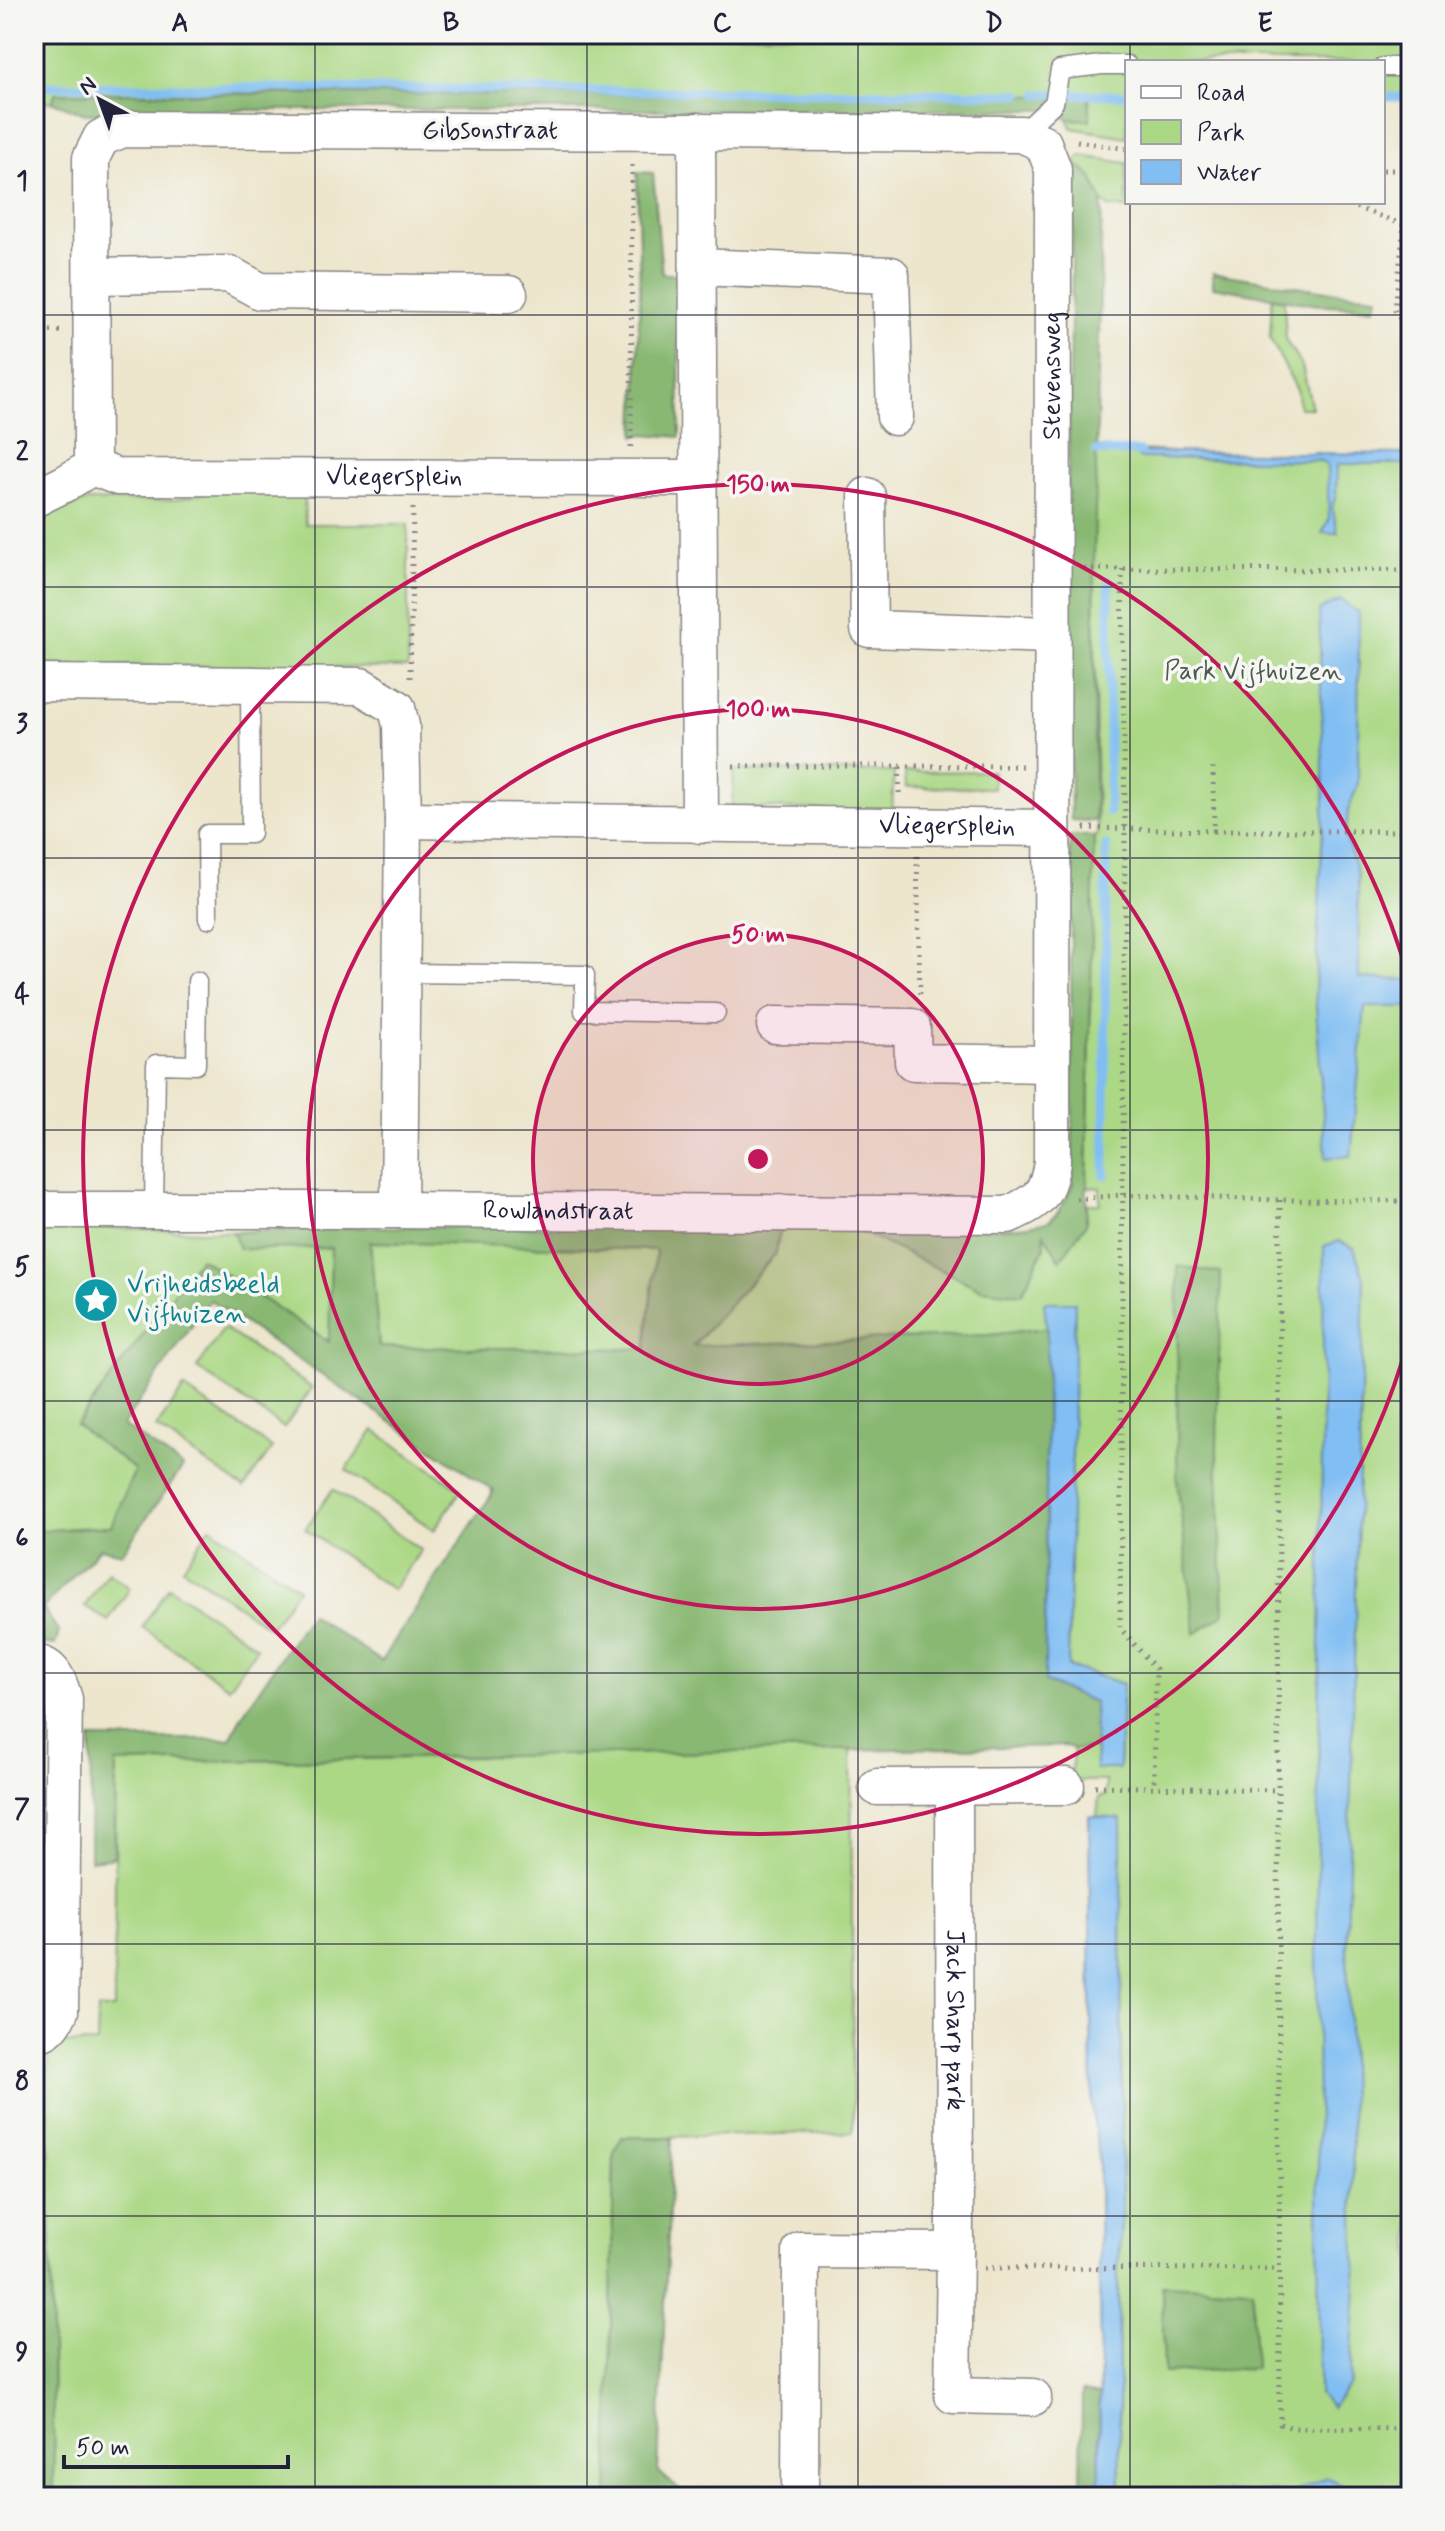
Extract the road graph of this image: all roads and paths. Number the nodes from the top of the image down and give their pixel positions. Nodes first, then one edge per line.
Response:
1 (1125, 65) edge
2 (1385, 67) edge
3 (1411, 67) edge
4 (697, 131) junction
5 (632, 132) junction
6 (1021, 134) junction
7 (1076, 141) dead end
8 (1125, 149) edge
9 (1385, 170) edge
10 (1398, 170) dead end
11 (1346, 204) edge
12 (1411, 222) edge
13 (1404, 225) junction
14 (698, 267) junction
15 (92, 276) junction
16 (509, 294) dead end
17 (1411, 347) edge
18 (895, 417) dead end
19 (92, 467) junction
20 (413, 478) junction
21 (630, 478) junction
22 (699, 478) junction
23 (867, 496) dead end
24 (34, 499) edge
25 (1411, 570) edge
26 (1052, 635) junction
27 (34, 683) edge
28 (250, 685) junction
29 (397, 708) junction
30 (700, 765) junction
31 (900, 766) junction
32 (1051, 766) junction
33 (1213, 768) dead end
34 (403, 820) junction
35 (700, 825) junction
36 (908, 827) junction
37 (1051, 828) junction
38 (1125, 828) junction
39 (1214, 831) junction
40 (1411, 831) edge
41 (208, 919) dead end
42 (401, 973) junction
43 (197, 981) dead end
44 (716, 1013) dead end
45 (775, 1025) dead end
46 (912, 1027) junction
47 (1051, 1064) junction
48 (1121, 1195) junction
49 (1280, 1200) junction
50 (1411, 1201) edge
51 (1034, 1203) junction
52 (34, 1210) edge
53 (154, 1210) junction
54 (399, 1210) junction
55 (34, 1663) edge
56 (1066, 1786) joint
57 (1154, 1786) junction
58 (877, 1787) dead end
59 (954, 1788) junction
60 (1278, 1790) junction
61 (34, 2034) edge
62 (955, 2260) junction
63 (1279, 2269) junction
64 (1033, 2397) dead end
65 (1411, 2429) edge
66 (800, 2497) edge

1 - 6 lane
2 - 3 lane
4 - 5 street, Gibsonstraat
4 - 6 street, Gibsonstraat
4 - 14 street
5 - 15 street, Gibsonstraat
5 - 21 path
6 - 26 street, Stevensweg
7 - 8 path
9 - 10 path
11 - 13 path
12 - 13 path
13 - 17 path
14 - 18 street
14 - 22 street
15 - 16 street
15 - 19 street, Gibsonstraat
19 - 20 street, Vliegersplein
19 - 24 street
20 - 21 street, Vliegersplein
20 - 29 path
21 - 22 street, Vliegersplein
22 - 30 street
23 - 26 street
25 - 38 path
26 - 32 street, Stevensweg
27 - 28 street
28 - 29 street
28 - 41 lane
29 - 34 street
30 - 31 path
30 - 35 street
31 - 32 path
31 - 36 path
32 - 37 street, Stevensweg
33 - 39 path
34 - 35 street, Vliegersplein
34 - 42 street
35 - 36 street, Vliegersplein
36 - 37 street, Vliegersplein
36 - 46 path
37 - 38 path
37 - 47 street, Stevensweg
38 - 39 path
38 - 48 path
39 - 40 path
42 - 44 lane
42 - 54 street
43 - 53 lane
45 - 46 street
46 - 47 street
47 - 51 street, Stevensweg
48 - 49 path
48 - 51 path
48 - 57 path
49 - 50 path
49 - 60 path
51 - 54 street, Rowlandstraat
52 - 53 street, Rowlandstraat
53 - 54 street, Rowlandstraat
55 - 61 street
56 - 57 path
56 - 59 street
57 - 60 path
58 - 59 street
59 - 62 street, Jack Sharp park
60 - 63 path
62 - 63 path
62 - 64 street, Jack Sharp park
62 - 66 street
63 - 65 path

